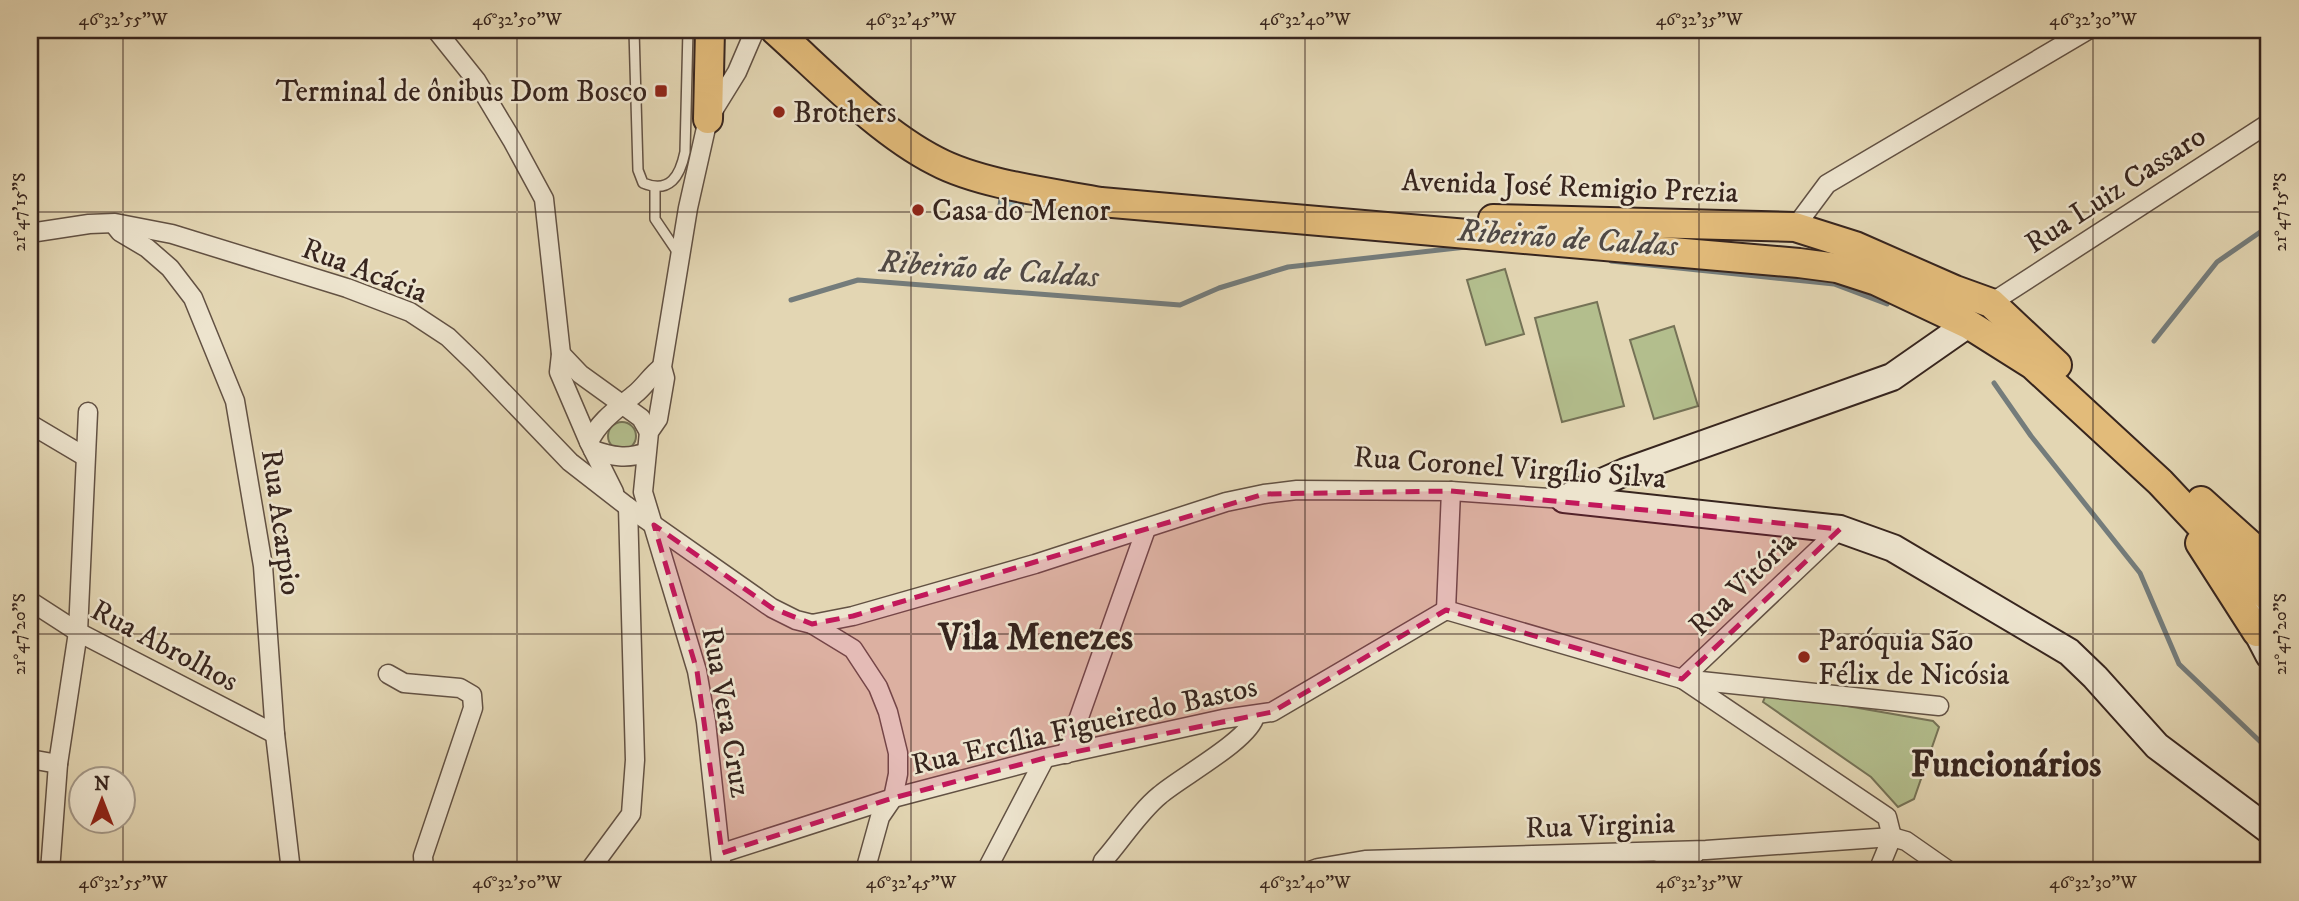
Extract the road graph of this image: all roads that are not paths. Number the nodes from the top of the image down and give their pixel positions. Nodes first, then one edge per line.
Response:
1 (436, 30) edge
2 (634, 30) edge
3 (688, 30) edge
4 (710, 30) edge
5 (755, 30) edge
6 (775, 30) edge
7 (802, 30) edge
8 (2088, 30) edge
9 (708, 119) junction
10 (2269, 123) edge
11 (655, 188) junction
12 (30, 221) edge
13 (115, 223) junction
14 (1795, 227) junction
15 (50, 230) junction
16 (30, 233) edge
17 (681, 256) junction
18 (1991, 303) junction
19 (1968, 324) junction
20 (561, 354) junction
21 (662, 368) junction
22 (621, 404) junction
23 (88, 412) dead end
24 (30, 424) edge
25 (649, 432) junction
26 (591, 446) junction
27 (646, 452) junction
28 (84, 457) junction
29 (1625, 472) junction
30 (2160, 482) junction
31 (1451, 491) junction
32 (1564, 499) junction
33 (622, 503) junction
34 (1628, 507) junction
35 (654, 525) junction
36 (2226, 525) junction
37 (1840, 528) junction
38 (1146, 529) junction
39 (2269, 548) edge
40 (2269, 562) edge
41 (2268, 595) edge
42 (30, 601) edge
43 (1446, 610) junction
44 (812, 624) junction
45 (78, 632) junction
46 (2263, 644) edge
47 (388, 674) dead end
48 (1682, 679) junction
49 (1939, 706) dead end
50 (1255, 716) junction
51 (275, 734) junction
52 (1066, 754) junction
53 (1045, 758) junction
54 (30, 759) edge
55 (58, 764) junction
56 (892, 798) junction
57 (2269, 830) edge
58 (1892, 837) junction
59 (1706, 850) junction
60 (722, 862) edge
61 (50, 871) edge
62 (291, 871) edge
63 (424, 871) edge
64 (589, 871) edge
65 (865, 871) edge
66 (986, 871) edge
67 (1100, 871) edge
68 (1310, 871) edge
69 (1653, 871) edge
70 (1878, 871) edge
71 (1949, 871) edge

1 - 20 street
2 - 11 lane
3 - 11 lane
4 - 9 main road
5 - 9 street
6 - 19 main road, Avenida José Remigio Prezia
7 - 14 main road, Avenida José Remigio Prezia
8 - 14 street
9 - 17 street
10 - 18 street, Rua Luiz Cassaro
11 - 17 lane
12 - 15 street
13 - 15 street, Rua Acácia
13 - 33 street, Rua Acácia
13 - 51 street, Rua Acarpio
14 - 18 main road, Avenida José Remigio Prezia
15 - 16 street, Rua Acácia
17 - 21 street
18 - 36 main road, Avenida José Remigio Prezia
19 - 29 street
19 - 30 main road, Avenida José Remigio Prezia
20 - 22 street
20 - 26 street
21 - 22 street
21 - 25 street
22 - 25 street
22 - 26 street
23 - 28 street
24 - 28 street
25 - 27 street
26 - 27 street
26 - 33 street
27 - 35 street, Rua Vera Cruz
28 - 45 street
29 - 32 street
29 - 34 street
30 - 41 main road, Avenida José Remigio Prezia
30 - 46 main road
31 - 32 street, Rua Coronel Virgílio Silva
31 - 38 street, Rua Coronel Virgílio Silva
31 - 43 street
32 - 34 street, Rua Coronel Virgílio Silva
33 - 35 street
33 - 64 street
34 - 37 street, Rua Coronel Virgílio Silva
35 - 44 street
35 - 60 street, Rua Vera Cruz
36 - 39 main road
36 - 40 main road, Avenida José Remigio Prezia
37 - 48 street, Rua Vitória
37 - 57 street, Rua Coronel Virgílio Silva
38 - 44 street, Rua Coronel Virgílio Silva
38 - 52 street
41 - 46 street
42 - 45 street, Rua Abrolhos
43 - 48 street
43 - 50 street, Rua Ercília Figueiredo Bastos
44 - 56 street
45 - 51 street, Rua Abrolhos
45 - 55 street
47 - 63 street
48 - 49 street
48 - 58 street
50 - 52 street, Rua Ercília Figueiredo Bastos
50 - 67 street
51 - 62 street, Rua Acarpio
52 - 53 street, Rua Ercília Figueiredo Bastos
53 - 56 street, Rua Ercília Figueiredo Bastos
53 - 66 street
54 - 55 street
55 - 61 street
56 - 60 street, Rua Ercília Figueiredo Bastos
56 - 65 street
58 - 59 street, Rua Virginia
58 - 70 street
58 - 71 street
59 - 68 street, Rua Virginia
59 - 69 street

